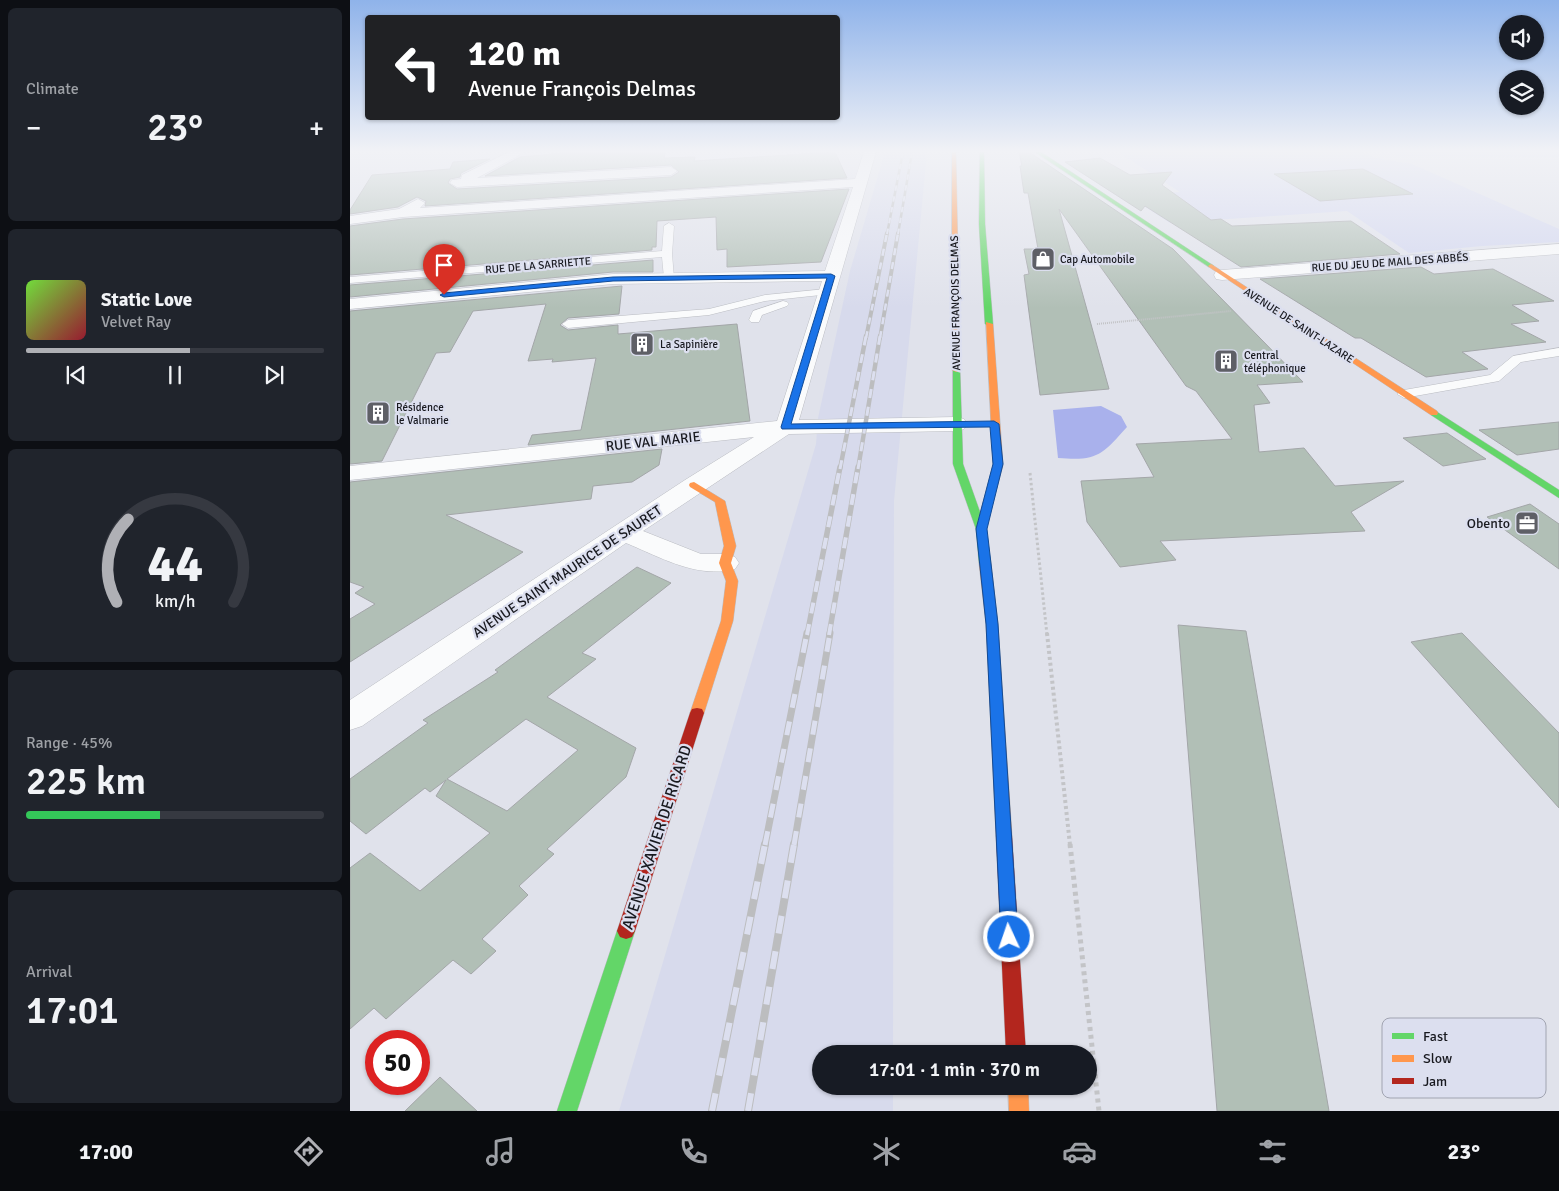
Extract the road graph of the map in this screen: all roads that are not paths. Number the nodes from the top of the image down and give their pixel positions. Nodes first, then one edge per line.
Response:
1 (419, 204) edge
2 (539, 204) edge
3 (854, 204) edge
4 (955, 204) edge
5 (982, 204) edge
6 (1114, 204) edge
7 (403, 213) junction
8 (350, 220) edge
9 (669, 226) dead end
10 (1559, 249) edge
11 (667, 254) junction
12 (1222, 275) junction
13 (669, 278) junction
14 (350, 280) edge
15 (827, 290) junction
16 (350, 304) edge
17 (755, 320) dead end
18 (568, 324) dead end
19 (1559, 352) edge
20 (1404, 394) junction
21 (961, 424) junction
22 (786, 427) junction
23 (350, 473) edge
24 (694, 485) junction
25 (1559, 495) edge
26 (981, 529) junction
27 (624, 533) junction
28 (725, 562) junction
29 (350, 717) edge
30 (1015, 1045) edge
31 (1018, 1095) edge
32 (567, 1111) edge
33 (1019, 1111) edge

1 - 7 street
2 - 7 street
3 - 15 street
4 - 21 main road, AVENUE FRANÇOIS DELMAS
5 - 26 main road, AVENUE FRANÇOIS DELMAS
6 - 12 main road, AVENUE DE SAINT-LAZARE
7 - 8 street
9 - 11 lane
10 - 12 street, RUE DU JEU DE MAIL DES ABBÉS
11 - 13 lane
11 - 14 lane, RUE DE LA SARRIETTE
12 - 20 main road, AVENUE DE SAINT-LAZARE
13 - 15 street
13 - 16 street
15 - 17 lane
15 - 18 lane
15 - 22 street
19 - 20 lane
20 - 25 main road, AVENUE DE SAINT-LAZARE
21 - 22 street, RUE VAL MARIE
21 - 26 main road, AVENUE FRANÇOIS DELMAS
22 - 23 street, RUE VAL MARIE
22 - 24 street, AVENUE SAINT-MAURICE DE SAURET
24 - 27 street, AVENUE SAINT-MAURICE DE SAURET
24 - 28 main road, AVENUE XAVIER DE RICARD
26 - 30 main road, AVENUE FRANÇOIS DELMAS
27 - 28 street
27 - 29 street, AVENUE SAINT-MAURICE DE SAURET
28 - 32 main road, AVENUE XAVIER DE RICARD
31 - 33 main road

